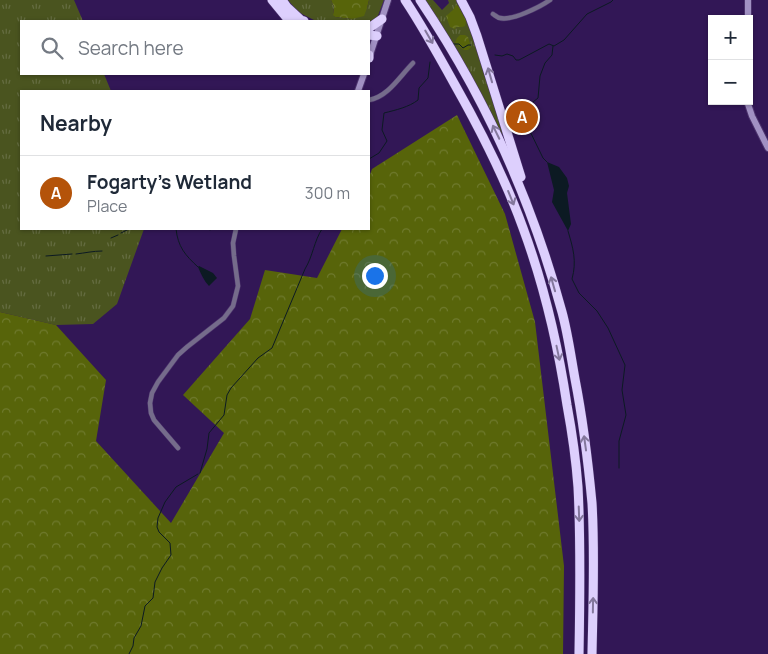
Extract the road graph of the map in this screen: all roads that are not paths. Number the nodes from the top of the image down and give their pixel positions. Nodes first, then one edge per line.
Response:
1 (272, 0) edge
2 (282, 0) edge
3 (405, 0) edge
4 (420, 0) edge
5 (461, 0) edge
6 (550, 0) edge
7 (748, 0) edge
8 (388, 2) edge
9 (493, 14) dead end
10 (748, 15) edge
11 (382, 19) junction
12 (291, 20) edge
13 (303, 20) edge
14 (370, 27) edge
15 (373, 36) edge
16 (370, 52) edge
17 (413, 63) dead end
18 (364, 75) edge
19 (358, 90) edge
20 (370, 100) edge
21 (748, 105) edge
22 (768, 148) edge
23 (236, 230) edge
24 (539, 239) junction
25 (178, 448) dead end
26 (580, 654) edge
27 (592, 654) edge

1 - 12 highway
2 - 13 highway
3 -> 26 highway
24 -> 4 highway
24 -> 5 highway
6 - 9 street
7 - 10 street
8 - 11 street
11 - 14 highway
11 - 15 street
15 - 16 street
17 - 20 street
18 - 19 street
21 - 22 street
23 - 25 street
27 -> 24 highway

